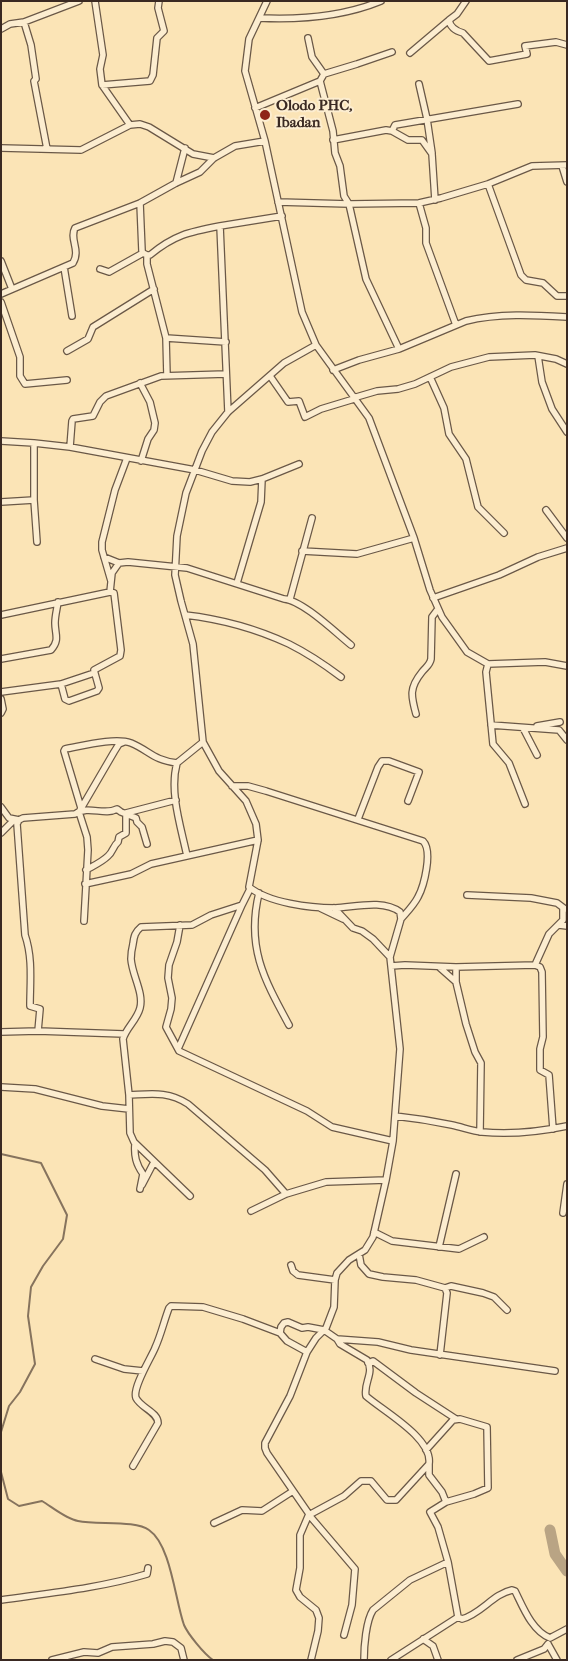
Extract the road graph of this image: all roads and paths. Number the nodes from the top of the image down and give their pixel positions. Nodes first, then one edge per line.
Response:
1 (79, 1) edge
2 (95, 1) edge
3 (158, 1) edge
4 (266, 1) edge
5 (381, 1) edge
6 (466, 1) edge
7 (259, 18) junction
8 (449, 20) junction
9 (24, 22) junction
10 (1, 29) edge
11 (308, 38) dead end
12 (567, 44) edge
13 (392, 52) dead end
14 (410, 53) dead end
15 (324, 74) junction
16 (320, 81) junction
17 (419, 84) dead end
18 (102, 86) junction
19 (518, 104) dead end
20 (255, 108) junction
21 (427, 119) junction
22 (130, 125) junction
23 (392, 131) junction
24 (334, 140) junction
25 (265, 141) junction
26 (1, 148) edge
27 (184, 148) junction
28 (47, 149) junction
29 (432, 154) junction
30 (214, 158) junction
31 (564, 165) edge
32 (567, 182) edge
33 (176, 183) junction
34 (488, 184) junction
35 (435, 200) junction
36 (278, 202) junction
37 (140, 203) junction
38 (419, 203) junction
39 (349, 204) junction
40 (282, 216) junction
41 (220, 226) junction
42 (145, 254) junction
43 (1, 261) edge
44 (64, 267) junction
45 (100, 269) dead end
46 (12, 289) junction
47 (154, 289) junction
48 (1, 294) edge
49 (567, 296) edge
50 (1, 302) edge
51 (72, 316) dead end
52 (567, 317) edge
53 (456, 325) junction
54 (166, 338) junction
55 (226, 342) junction
56 (316, 345) junction
57 (399, 349) junction
58 (67, 351) dead end
59 (538, 356) junction
60 (567, 364) edge
61 (333, 370) junction
62 (226, 374) junction
63 (167, 376) junction
64 (270, 376) junction
65 (430, 377) junction
66 (67, 380) dead end
67 (140, 383) junction
68 (353, 399) junction
69 (228, 412) junction
70 (567, 432) edge
71 (1, 441) edge
72 (34, 443) junction
73 (70, 447) junction
74 (127, 458) junction
75 (141, 461) junction
76 (299, 464) dead end
77 (195, 470) junction
78 (262, 479) junction
79 (34, 500) junction
80 (1, 502) edge
81 (546, 510) dead end
82 (312, 518) dead end
83 (504, 533) dead end
84 (414, 538) junction
85 (567, 538) edge
86 (37, 542) dead end
87 (567, 548) edge
88 (302, 551) junction
89 (104, 557) junction
90 (119, 563) junction
91 (175, 566) junction
92 (111, 581) junction
93 (237, 583) junction
94 (110, 592) junction
95 (433, 598) junction
96 (290, 599) junction
97 (58, 602) junction
98 (438, 609) junction
99 (185, 614) junction
100 (1, 615) edge
101 (351, 645) dead end
102 (1, 659) edge
103 (488, 664) junction
104 (567, 666) edge
105 (94, 673) junction
106 (341, 677) dead end
107 (61, 684) junction
108 (1, 692) edge
109 (1, 699) edge
110 (1, 713) edge
111 (416, 714) dead end
112 (560, 722) dead end
113 (491, 725) junction
114 (527, 728) junction
115 (567, 740) edge
116 (124, 742) junction
117 (203, 742) junction
118 (537, 755) dead end
119 (177, 763) junction
120 (232, 786) junction
121 (176, 800) junction
122 (408, 801) dead end
123 (525, 804) dead end
124 (1, 807) edge
125 (80, 810) junction
126 (126, 813) junction
127 (16, 820) junction
128 (358, 820) junction
129 (1, 833) edge
130 (258, 840) junction
131 (147, 844) dead end
132 (187, 856) junction
133 (86, 870) junction
134 (85, 884) junction
135 (250, 889) junction
136 (259, 893) junction
137 (467, 895) dead end
138 (242, 905) junction
139 (318, 907) junction
140 (334, 908) junction
141 (565, 909) edge
142 (343, 919) junction
143 (402, 919) junction
144 (84, 921) dead end
145 (180, 925) junction
146 (559, 926) junction
147 (567, 926) edge
148 (390, 957) junction
149 (536, 965) junction
150 (391, 966) junction
151 (439, 966) junction
152 (456, 967) junction
153 (456, 982) junction
154 (289, 1025) dead end
155 (38, 1031) junction
156 (1, 1032) edge
157 (124, 1034) junction
158 (178, 1049) junction
159 (1, 1087) edge
160 (129, 1096) junction
161 (130, 1108) junction
162 (395, 1116) junction
163 (566, 1128) edge
164 (553, 1129) junction
165 (480, 1132) junction
166 (393, 1141) junction
167 (135, 1144) junction
168 (154, 1162) junction
169 (456, 1174) dead end
170 (386, 1180) junction
171 (567, 1184) edge
172 (286, 1194) junction
173 (190, 1196) dead end
174 (251, 1211) dead end
175 (563, 1213) dead end
176 (374, 1232) junction
177 (484, 1237) dead end
178 (439, 1247) junction
179 (359, 1254) junction
180 (291, 1266) dead end
181 (335, 1280) junction
182 (446, 1288) junction
183 (508, 1310) dead end
184 (324, 1330) junction
185 (280, 1333) junction
186 (337, 1339) junction
187 (307, 1352) junction
188 (440, 1355) junction
189 (95, 1359) dead end
190 (368, 1363) junction
191 (143, 1371) junction
192 (555, 1371) dead end
193 (456, 1419) junction
194 (426, 1450) junction
195 (429, 1464) junction
196 (133, 1466) dead end
197 (293, 1491) junction
198 (446, 1502) junction
199 (309, 1516) junction
200 (214, 1523) dead end
201 (448, 1562) junction
202 (148, 1568) dead end
203 (1, 1600) edge
204 (458, 1617) junction
205 (567, 1630) edge
206 (541, 1634) junction
207 (344, 1635) dead end
208 (423, 1639) junction
209 (548, 1644) junction
210 (91, 1652) junction
211 (52, 1660) edge
212 (91, 1660) edge
213 (184, 1660) edge
214 (311, 1660) edge
215 (364, 1660) edge
216 (392, 1660) edge
217 (438, 1660) edge
218 (516, 1660) edge
219 (557, 1660) edge

1 - 9 street
2 - 18 street
3 - 18 street
4 - 7 street
5 - 7 street
6 - 8 street
7 - 20 street
8 - 12 street
8 - 14 street
9 - 10 street
9 - 28 street
11 - 15 street
13 - 15 street
15 - 16 street
16 - 20 street
16 - 24 street
17 - 21 street
18 - 22 street
19 - 21 street
20 - 25 street
21 - 23 street
21 - 29 street
22 - 27 street
22 - 28 street
23 - 24 street
23 - 29 street
24 - 39 street
25 - 30 street
25 - 36 street
26 - 28 street
27 - 30 street
27 - 33 street
29 - 35 street
30 - 33 street
31 - 32 street
31 - 34 street
33 - 37 street
34 - 35 street
34 - 49 street
35 - 38 street
36 - 39 street
36 - 40 street
37 - 42 street
37 - 44 street
38 - 39 street
38 - 53 street
39 - 57 street
40 - 41 street
40 - 56 street
41 - 42 street
41 - 55 street
42 - 45 street
42 - 47 street
43 - 46 street
44 - 46 street
44 - 51 street
46 - 48 street
47 - 54 street
47 - 58 street
50 - 66 street
52 - 53 street
53 - 57 street
54 - 55 street
54 - 63 street
55 - 62 street
56 - 61 street
56 - 64 street
57 - 61 street
59 - 60 street
59 - 65 street
59 - 70 street
61 - 68 street
62 - 63 street
62 - 69 street
63 - 67 street
64 - 68 street
64 - 69 street
65 - 68 street
65 - 83 street
67 - 73 street
67 - 75 street
68 - 84 street
69 - 77 street
71 - 72 street
72 - 73 street
72 - 79 street
73 - 74 street
74 - 75 street
74 - 89 street
75 - 77 street
76 - 78 street
77 - 78 street
77 - 91 street
78 - 93 street
79 - 80 street
79 - 86 street
81 - 85 street
82 - 88 street
84 - 88 street
84 - 95 street
87 - 95 street
88 - 96 street
89 - 90 street
89 - 92 street
90 - 91 street
90 - 92 street
91 - 93 street
91 - 99 street
92 - 94 street
93 - 96 street
94 - 97 street
94 - 105 street
95 - 98 street
96 - 101 street
97 - 100 street
97 - 102 street
98 - 103 street
98 - 111 street
99 - 106 street
99 - 117 street
103 - 104 street
103 - 113 street
105 - 107 street
105 - 107 street
107 - 108 street
109 - 110 street
112 - 114 street
113 - 114 street
113 - 123 street
114 - 115 street
114 - 118 street
116 - 119 street
116 - 125 street
116 - 125 street
117 - 119 street
117 - 120 street
119 - 121 street
120 - 128 street
120 - 130 street
121 - 126 street
121 - 132 street
122 - 128 street
124 - 127 street
125 - 126 street
125 - 127 street
125 - 133 street
126 - 131 street
126 - 133 street
127 - 129 street
127 - 155 street
128 - 143 street
130 - 132 street
130 - 135 street
132 - 134 street
133 - 134 street
134 - 144 street
135 - 136 street
135 - 138 street
136 - 139 street
136 - 154 street
137 - 141 street
138 - 145 street
138 - 158 street
139 - 140 street
139 - 142 street
140 - 142 street
140 - 143 street
141 - 146 street
142 - 148 street
143 - 148 street
145 - 157 street
145 - 158 street
146 - 147 street
146 - 149 street
148 - 150 street
149 - 152 street
149 - 164 street
150 - 151 street
150 - 162 street
151 - 152 street
151 - 153 street
152 - 153 street
153 - 165 street
155 - 156 street
155 - 157 street
157 - 160 street
158 - 166 street
159 - 161 street
160 - 161 street
160 - 172 street
161 - 167 street
162 - 165 street
162 - 166 street
163 - 164 street
164 - 165 street
166 - 170 street
167 - 168 street
167 - 168 street
168 - 173 street
169 - 178 street
170 - 172 street
170 - 176 street
171 - 175 street
172 - 174 street
176 - 178 street
176 - 179 street
177 - 178 street
179 - 181 street
179 - 182 street
180 - 181 street
181 - 184 street
182 - 183 street
182 - 188 street
184 - 185 street
184 - 186 street
184 - 187 street
185 - 187 street
185 - 191 street
186 - 188 street
186 - 190 street
187 - 197 street
188 - 192 street
189 - 191 street
190 - 193 street
190 - 194 street
191 - 196 street
193 - 194 street
193 - 198 street
194 - 195 street
195 - 198 street
195 - 199 street
197 - 199 street
197 - 200 street
198 - 201 street
199 - 207 street
199 - 214 street
201 - 204 street
201 - 215 street
202 - 203 street
204 - 206 street
204 - 208 street
205 - 206 street
206 - 209 street
208 - 216 street
208 - 217 street
209 - 218 street
209 - 219 street
210 - 211 street
210 - 212 street
210 - 213 street

